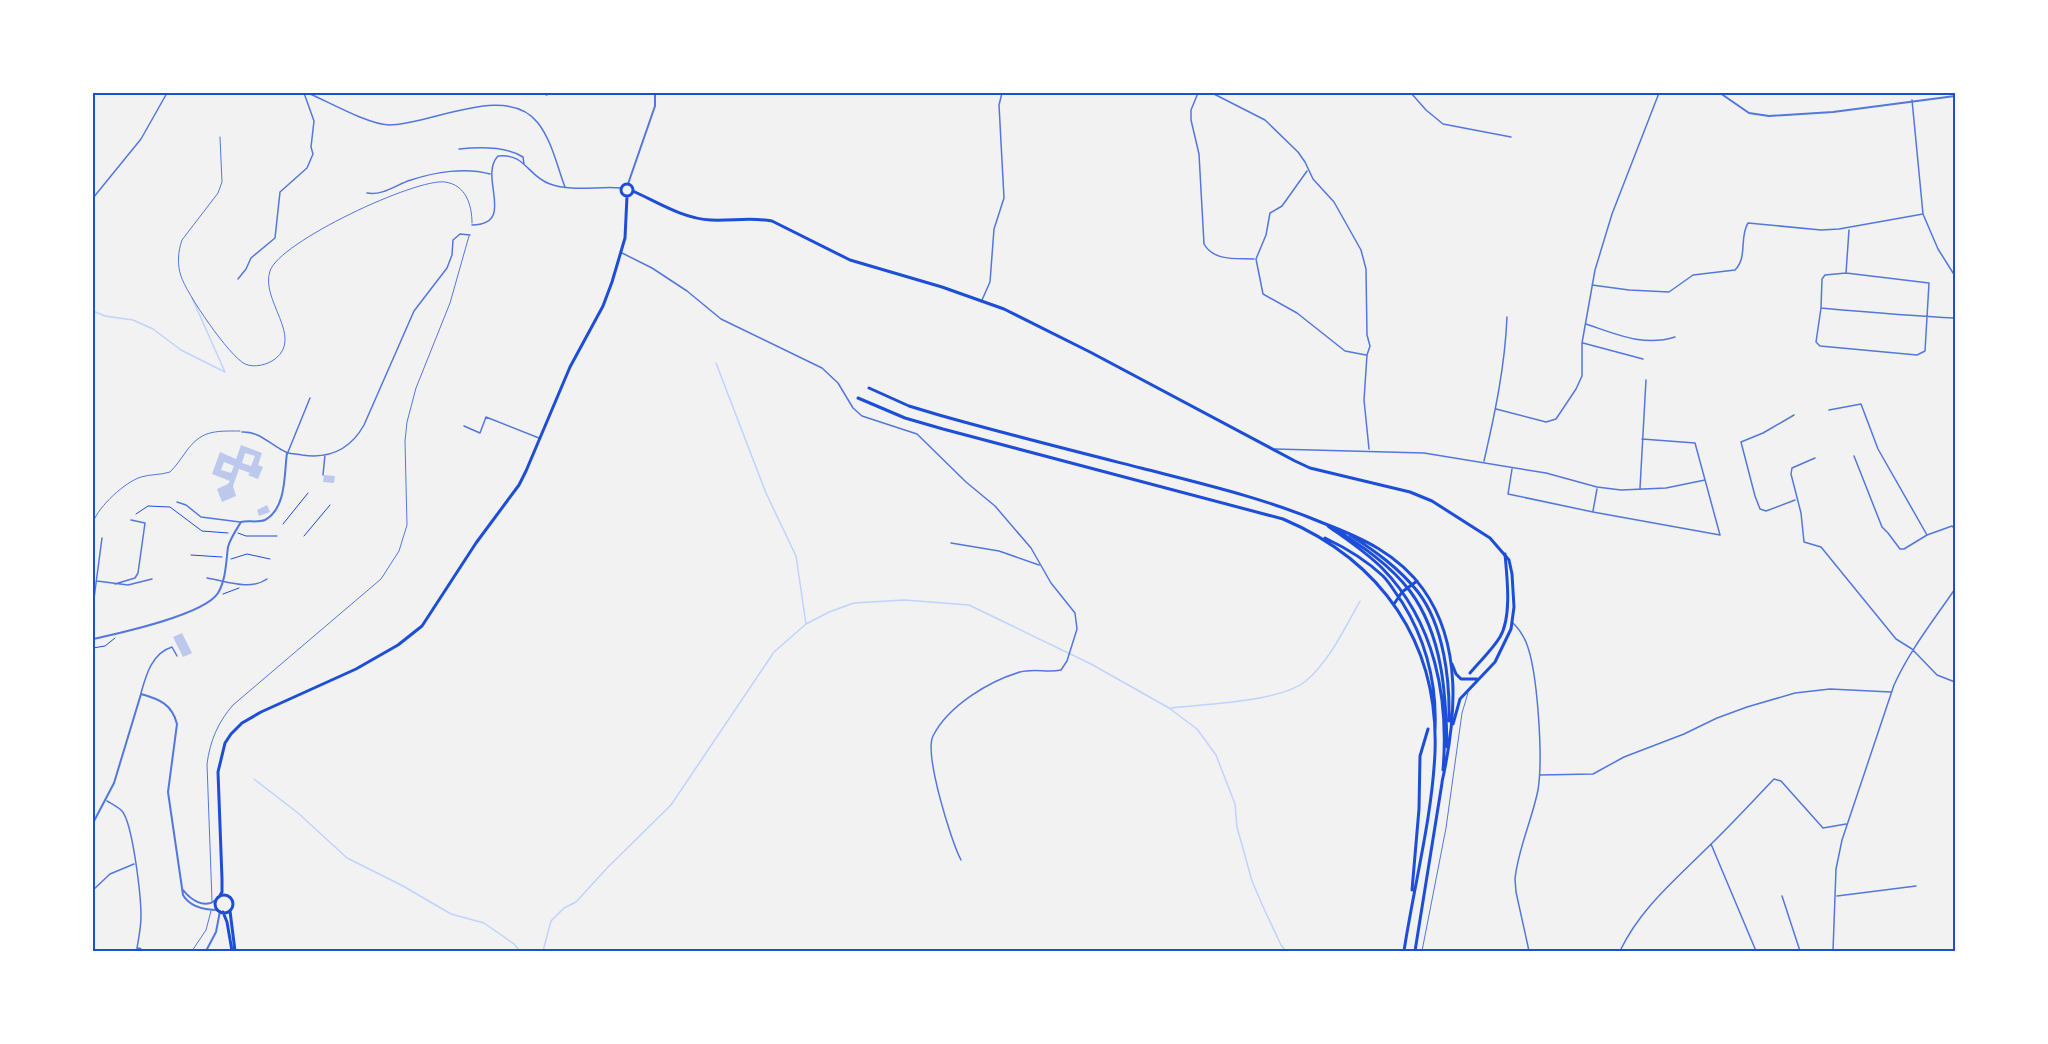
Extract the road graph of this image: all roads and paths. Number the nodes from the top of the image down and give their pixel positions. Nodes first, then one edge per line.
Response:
1 (167, 93) edge
2 (304, 93) edge
3 (308, 93) edge
4 (542, 93) edge
5 (655, 93) edge
6 (1002, 93) edge
7 (1198, 93) edge
8 (1212, 93) edge
9 (1411, 93) edge
10 (1659, 93) edge
11 (1720, 93) edge
12 (1936, 93) edge
13 (547, 95) dead end
14 (1955, 96) edge
15 (1936, 98) junction
16 (1912, 100) junction
17 (220, 137) dead end
18 (1511, 137) dead end
19 (459, 149) dead end
20 (524, 165) junction
21 (1308, 171) junction
22 (490, 174) junction
23 (628, 184) junction
24 (565, 187) junction
25 (621, 188) junction
26 (633, 191) junction
27 (367, 193) dead end
28 (627, 196) junction
29 (93, 198) edge
30 (1923, 214) junction
31 (472, 225) joint
32 (1850, 229) junction
33 (470, 235) joint
34 (621, 253) junction
35 (1256, 259) junction
36 (1846, 273) junction
37 (1955, 276) edge
38 (238, 279) dead end
39 (1592, 285) junction
40 (982, 300) junction
41 (1821, 308) junction
42 (1929, 316) junction
43 (1507, 317) dead end
44 (1955, 318) edge
45 (1585, 324) junction
46 (1675, 337) dead end
47 (1582, 343) junction
48 (1367, 355) junction
49 (1643, 359) dead end
50 (1646, 380) dead end
51 (869, 388) dead end
52 (310, 398) dead end
53 (858, 398) dead end
54 (1496, 409) junction
55 (1829, 410) dead end
56 (1794, 415) dead end
57 (464, 426) dead end
58 (242, 432) joint
59 (540, 439) junction
60 (1642, 439) junction
61 (1271, 450) junction
62 (1370, 451) junction
63 (287, 453) junction
64 (325, 455) junction
65 (1854, 456) dead end
66 (1815, 458) dead end
67 (1484, 462) junction
68 (1512, 468) junction
69 (323, 475) dead end
70 (1705, 480) junction
71 (1597, 487) junction
72 (1640, 489) junction
73 (308, 493) dead end
74 (1796, 500) junction
75 (177, 502) dead end
76 (330, 505) dead end
77 (1593, 512) junction
78 (136, 514) dead end
79 (131, 520) dead end
80 (93, 522) edge
81 (241, 522) junction
82 (1324, 523) junction
83 (283, 524) dead end
84 (1330, 525) junction
85 (1307, 529) junction
86 (1342, 530) junction
87 (1955, 530) edge
88 (235, 533) junction
89 (1927, 535) junction
90 (277, 536) dead end
91 (304, 536) dead end
92 (102, 538) dead end
93 (951, 543) dead end
94 (1505, 554) junction
95 (191, 555) dead end
96 (227, 557) junction
97 (270, 559) dead end
98 (1040, 566) junction
99 (207, 578) dead end
100 (152, 579) dead end
101 (267, 579) dead end
102 (96, 581) junction
103 (222, 581) junction
104 (1417, 581) junction
105 (115, 584) junction
106 (1412, 585) junction
107 (1407, 588) junction
108 (1955, 589) edge
109 (1402, 592) junction
110 (1398, 597) junction
111 (1394, 604) junction
112 (93, 606) edge
113 (1513, 623) junction
114 (93, 639) edge
115 (1912, 649) junction
116 (177, 656) dead end
117 (1451, 662) junction
118 (1470, 673) dead end
119 (1477, 681) junction
120 (1955, 681) edge
121 (1892, 692) junction
122 (141, 694) junction
123 (1428, 729) dead end
124 (1449, 750) junction
125 (1435, 751) junction
126 (1448, 758) junction
127 (1540, 775) junction
128 (1442, 782) junction
129 (105, 801) junction
130 (93, 823) edge
131 (1847, 824) junction
132 (1711, 844) junction
133 (961, 860) dead end
134 (135, 864) junction
135 (222, 879) junction
136 (181, 884) junction
137 (1916, 886) dead end
138 (93, 890) edge
139 (226, 895) junction
140 (1782, 896) dead end
141 (1836, 896) junction
142 (217, 898) junction
143 (212, 903) junction
144 (212, 910) junction
145 (231, 910) junction
146 (220, 911) junction
147 (1410, 913) junction
148 (137, 948) junction
149 (134, 951) edge
150 (144, 951) edge
151 (192, 951) edge
152 (206, 951) edge
153 (233, 951) edge
154 (1404, 951) edge
155 (1415, 951) edge
156 (1422, 951) edge
157 (1529, 951) edge
158 (1620, 951) edge
159 (1756, 951) edge
160 (1800, 951) edge
161 (1833, 951) edge

1 - 29 street
2 - 38 street
3 - 24 street
4 - 13 street
5 - 23 street
6 - 40 street
7 - 35 street
8 - 21 street
9 - 18 street
10 - 39 street
11 - 16 street
12 - 15 street
14 - 15 street
15 - 16 street
16 - 30 street
17 - 31 lane
19 - 20 street
20 - 22 street
20 - 24 street
21 - 35 street
21 - 48 street
22 - 27 street
22 - 31 street
23 - 25 main road
23 - 26 main road
24 - 25 street
25 - 28 main road
26 - 28 main road
26 - 40 main road
28 - 34 main road
30 - 32 street
30 - 37 street
32 - 36 street
32 - 39 street
33 - 64 street
33 - 143 lane
34 - 59 main road
34 - 98 street
35 - 48 street
36 - 41 street
36 - 42 street
39 - 45 street
40 - 61 main road
41 - 42 street
41 - 42 street
42 - 44 street
43 - 54 street
45 - 46 street
45 - 47 street
47 - 49 street
47 - 54 street
48 - 62 street
50 - 60 street
51 - 82 main road
52 - 63 street
53 - 85 main road
54 - 67 street
55 - 89 street
56 - 74 street
57 - 59 street
58 - 63 street
58 - 80 lane
59 - 135 main road
60 - 70 street
60 - 72 street
61 - 62 street
61 - 94 main road
62 - 67 street
63 - 64 street
63 - 81 street
64 - 69 street
65 - 89 street
66 - 74 street
67 - 68 street
68 - 71 street
68 - 77 street
70 - 72 street
70 - 77 street
71 - 72 street
71 - 77 street
73 - 83 path
74 - 115 street
75 - 81 street
76 - 91 path
78 - 88 path
79 - 105 street
81 - 88 street
82 - 84 main road
82 - 109 main road
84 - 86 main road
84 - 107 main road
85 - 110 main road
85 - 111 main road
86 - 104 main road
86 - 106 main road
87 - 89 street
88 - 90 path
88 - 96 street
92 - 102 street
93 - 98 street
94 - 113 main road
94 - 118 main road
95 - 96 path
96 - 97 path
96 - 103 street
98 - 133 street
99 - 103 street
100 - 105 street
101 - 103 street
102 - 105 street
102 - 112 street
103 - 114 street
104 - 106 main road
104 - 117 main road
106 - 107 main road
106 - 124 main road
107 - 109 main road
107 - 126 main road
108 - 115 street
109 - 110 main road
109 - 128 main road
110 - 111 main road
110 - 125 main road
111 - 125 main road
113 - 119 main road
113 - 127 street
115 - 120 street
115 - 121 street
116 - 122 street
117 - 119 main road
117 - 124 main road
119 - 124 main road
119 - 156 lane
121 - 127 street
121 - 131 street
122 - 129 street
122 - 136 street
123 - 147 main road
124 - 126 main road
125 - 147 main road
126 - 128 main road
127 - 157 street
128 - 155 main road
129 - 130 street
129 - 134 street
131 - 132 street
131 - 141 street
132 - 158 street
132 - 159 street
134 - 138 street
134 - 148 street
135 - 139 main road
135 - 142 main road
136 - 143 street
136 - 144 street
137 - 141 street
139 - 142 main road
139 - 145 main road
140 - 160 street
141 - 161 street
142 - 143 street
142 - 146 main road
143 - 144 lane
144 - 146 street
144 - 151 lane
145 - 146 main road
145 - 153 main road
146 - 152 street
146 - 153 main road
147 - 154 main road
148 - 149 street
148 - 150 street

